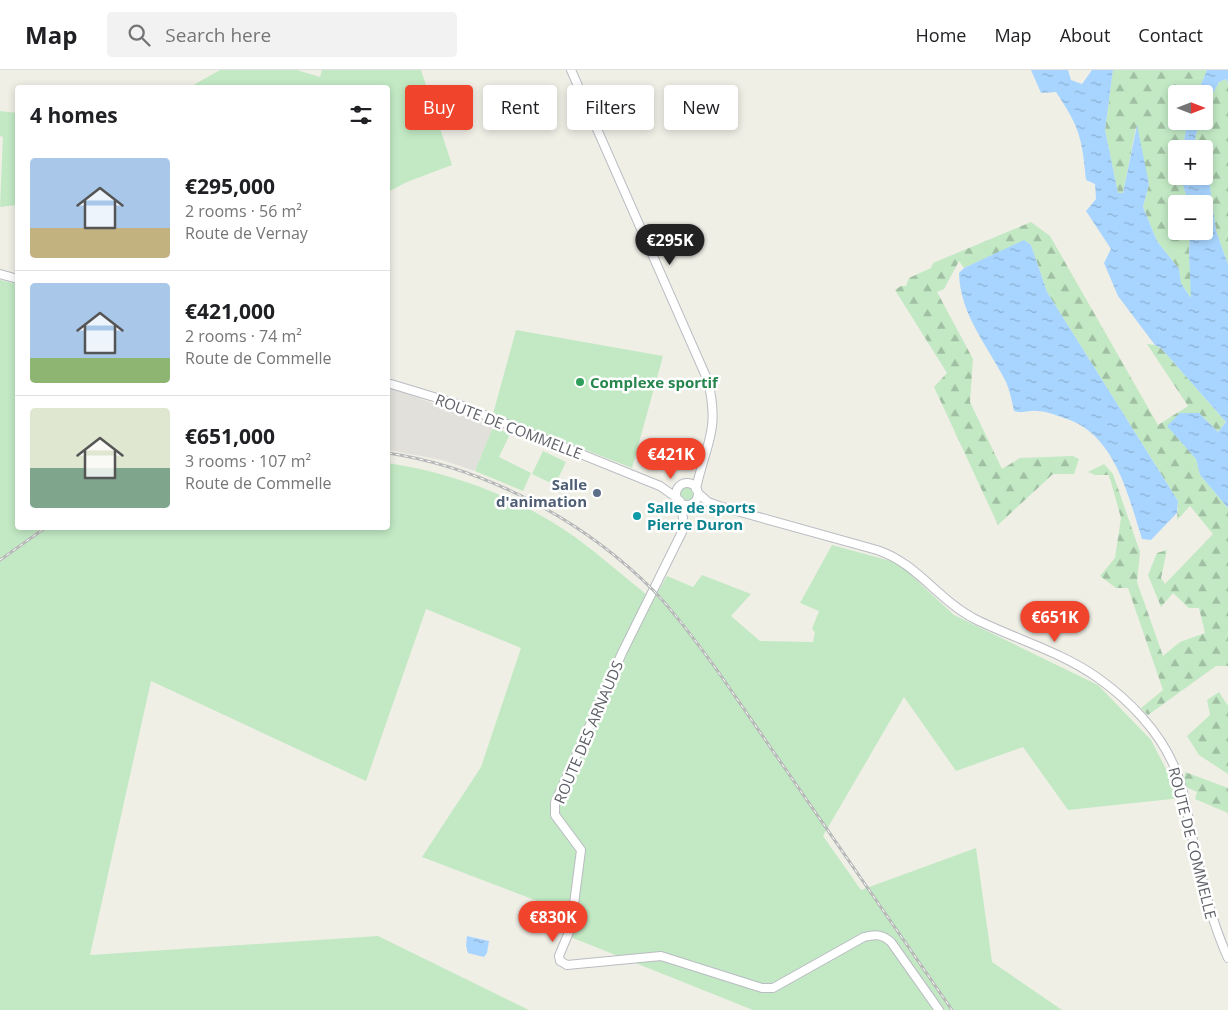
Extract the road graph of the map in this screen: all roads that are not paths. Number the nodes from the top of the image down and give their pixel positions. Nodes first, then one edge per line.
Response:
1 (571, 70) edge
2 (0, 274) edge
3 (15, 278) edge
4 (390, 383) edge
5 (700, 469) junction
6 (683, 485) junction
7 (660, 486) junction
8 (697, 491) junction
9 (679, 500) junction
10 (708, 502) junction
11 (691, 504) junction
12 (683, 518) junction
13 (1228, 958) edge
14 (939, 1010) edge

1 - 5 street
2 - 3 street
4 - 7 street, ROUTE DE COMMELLE
5 - 6 street
5 - 8 street, ROUTE DES ARNAUDS
6 - 7 street, ROUTE DE COMMELLE
6 - 8 street, ROUTE DE COMMELLE
6 - 9 street, ROUTE DES ARNAUDS
7 - 9 street, ROUTE DE COMMELLE
8 - 10 street, ROUTE DE COMMELLE
8 - 11 street, ROUTE DES ARNAUDS
9 - 11 street, ROUTE DE COMMELLE
9 - 12 street, ROUTE DES ARNAUDS
10 - 11 street, ROUTE DE COMMELLE
10 - 13 street, ROUTE DE COMMELLE
11 - 12 street, ROUTE DES ARNAUDS
12 - 14 street, ROUTE DES ARNAUDS

